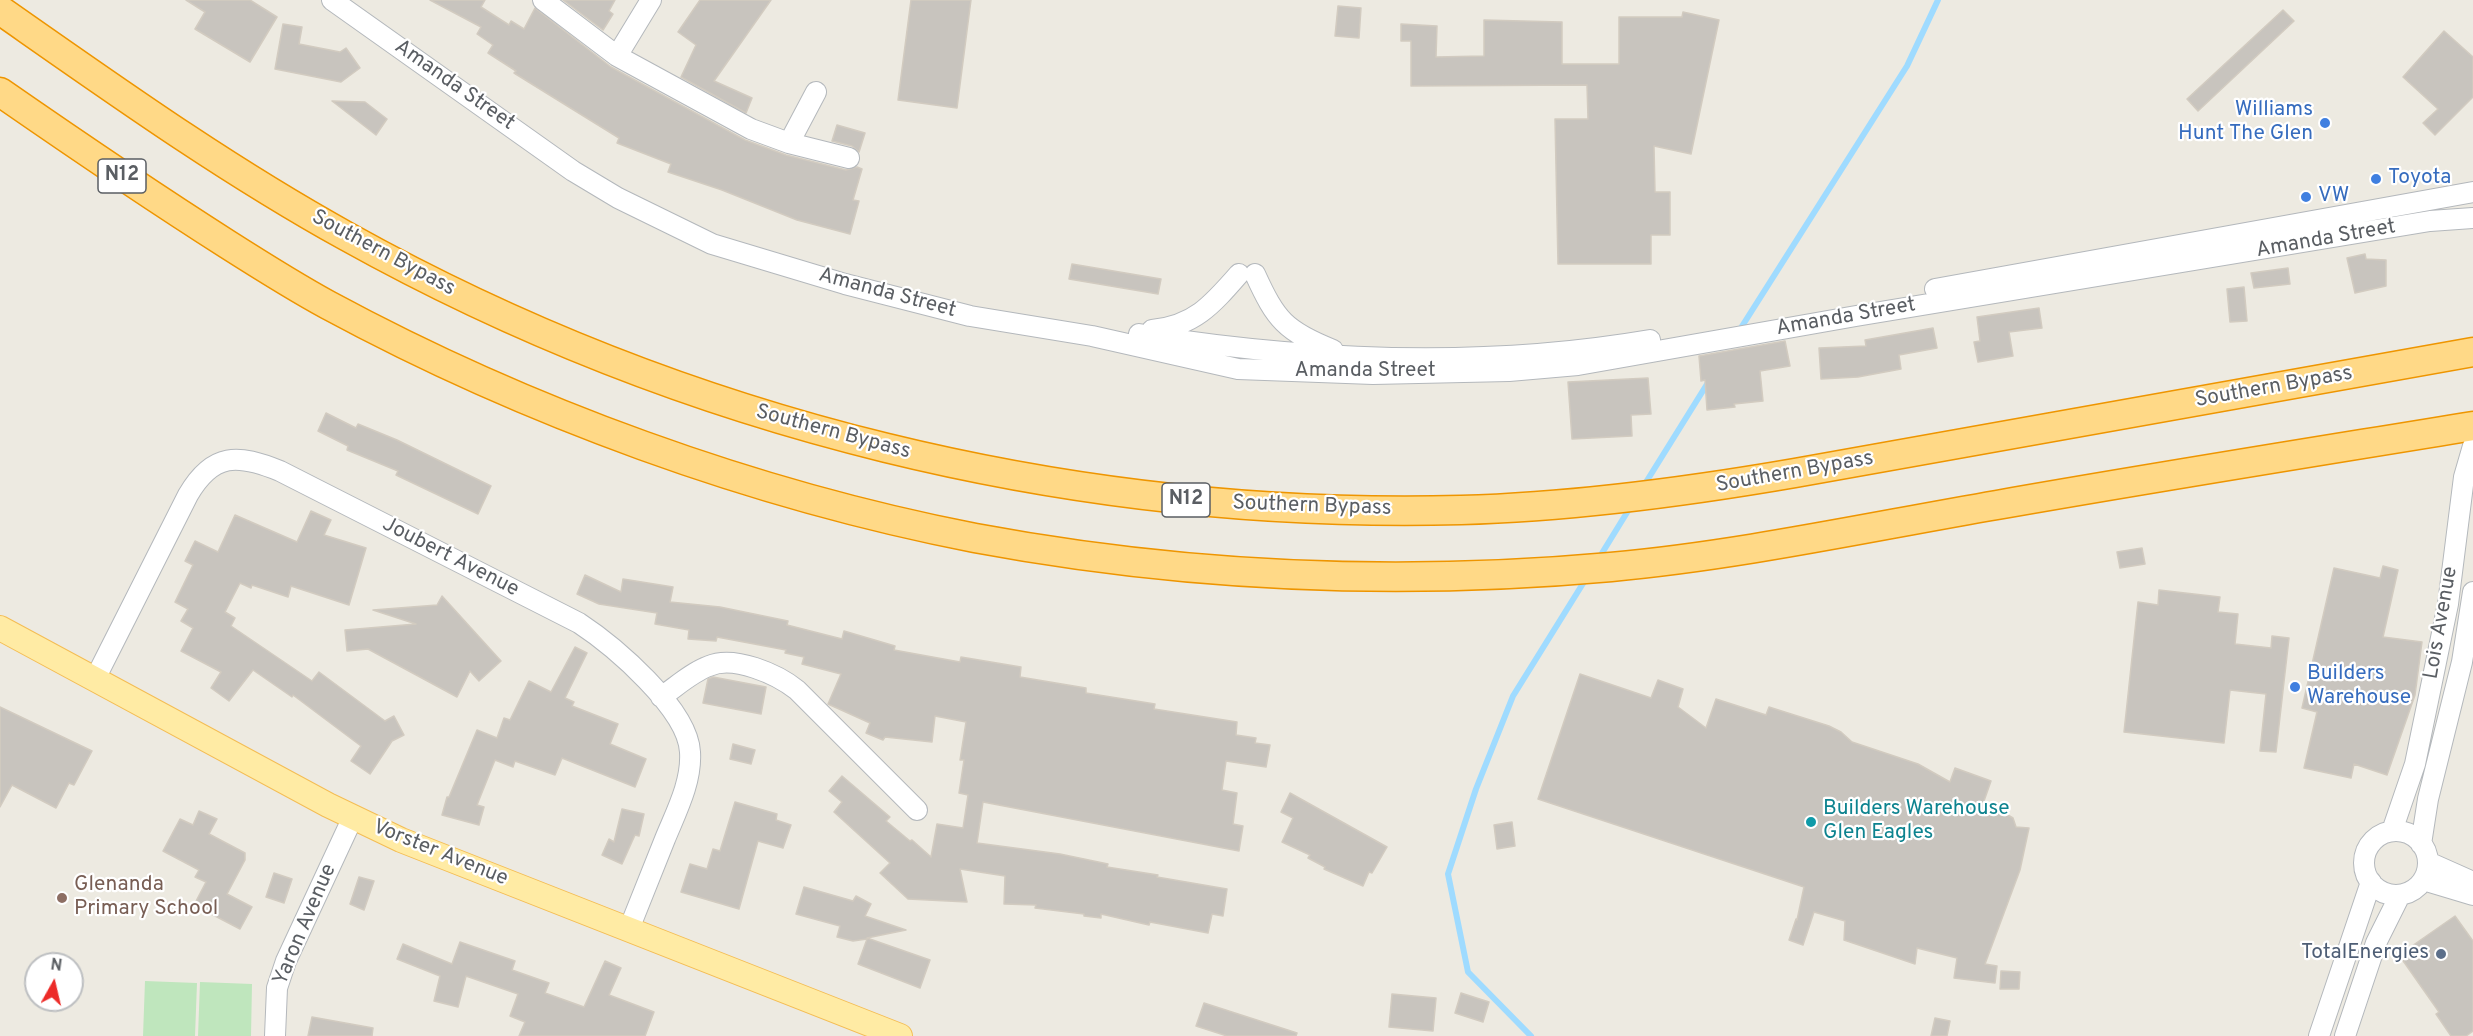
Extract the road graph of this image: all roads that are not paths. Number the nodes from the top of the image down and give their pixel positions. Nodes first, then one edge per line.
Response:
1 (332, 0) edge
2 (354, 0) edge
3 (543, 0) edge
4 (651, 0) edge
5 (0, 10) edge
6 (413, 51) junction
7 (617, 56) junction
8 (0, 92) edge
9 (816, 92) dead end
10 (789, 143) junction
11 (849, 158) dead end
12 (2473, 192) edge
13 (2473, 218) edge
14 (1128, 332) junction
15 (2473, 352) edge
16 (1352, 357) junction
17 (2473, 426) edge
18 (2473, 446) edge
19 (2473, 592) edge
20 (0, 628) edge
21 (95, 680) junction
22 (661, 697) junction
23 (917, 810) dead end
24 (352, 817) junction
25 (2392, 831) junction
26 (2424, 862) junction
27 (2371, 882) junction
28 (2473, 882) edge
29 (2400, 895) junction
30 (2473, 895) edge
31 (629, 929) junction
32 (275, 1036) edge
33 (900, 1036) edge
34 (2319, 1036) edge
35 (2345, 1036) edge

1 - 6 street, Amanda Street
2 - 6 street, Amanda Street
3 - 7 street
4 - 7 street
5 - 15 highway, Southern Bypass / N12
6 - 13 street, Amanda Street
6 - 14 street, Amanda Street
7 - 10 street
8 - 17 highway, N12
9 - 10 street
10 - 11 street
12 - 16 street, Amanda Street
14 - 16 street, Amanda Street
14 - 16 street
18 - 25 street, Lois Avenue
19 - 26 street, Lois Avenue
20 - 21 main road, Vorster Avenue
21 - 22 street, Joubert Avenue
21 - 24 main road, Vorster Avenue
22 - 23 street
22 - 31 street, Joubert Avenue
24 - 31 main road, Vorster Avenue
24 - 32 street, Yaron Avenue
25 - 26 street
25 - 27 street
26 - 28 street
26 - 29 street
26 - 30 street
27 - 29 street
27 - 34 street
29 - 35 street
31 - 33 main road, Vorster Avenue

